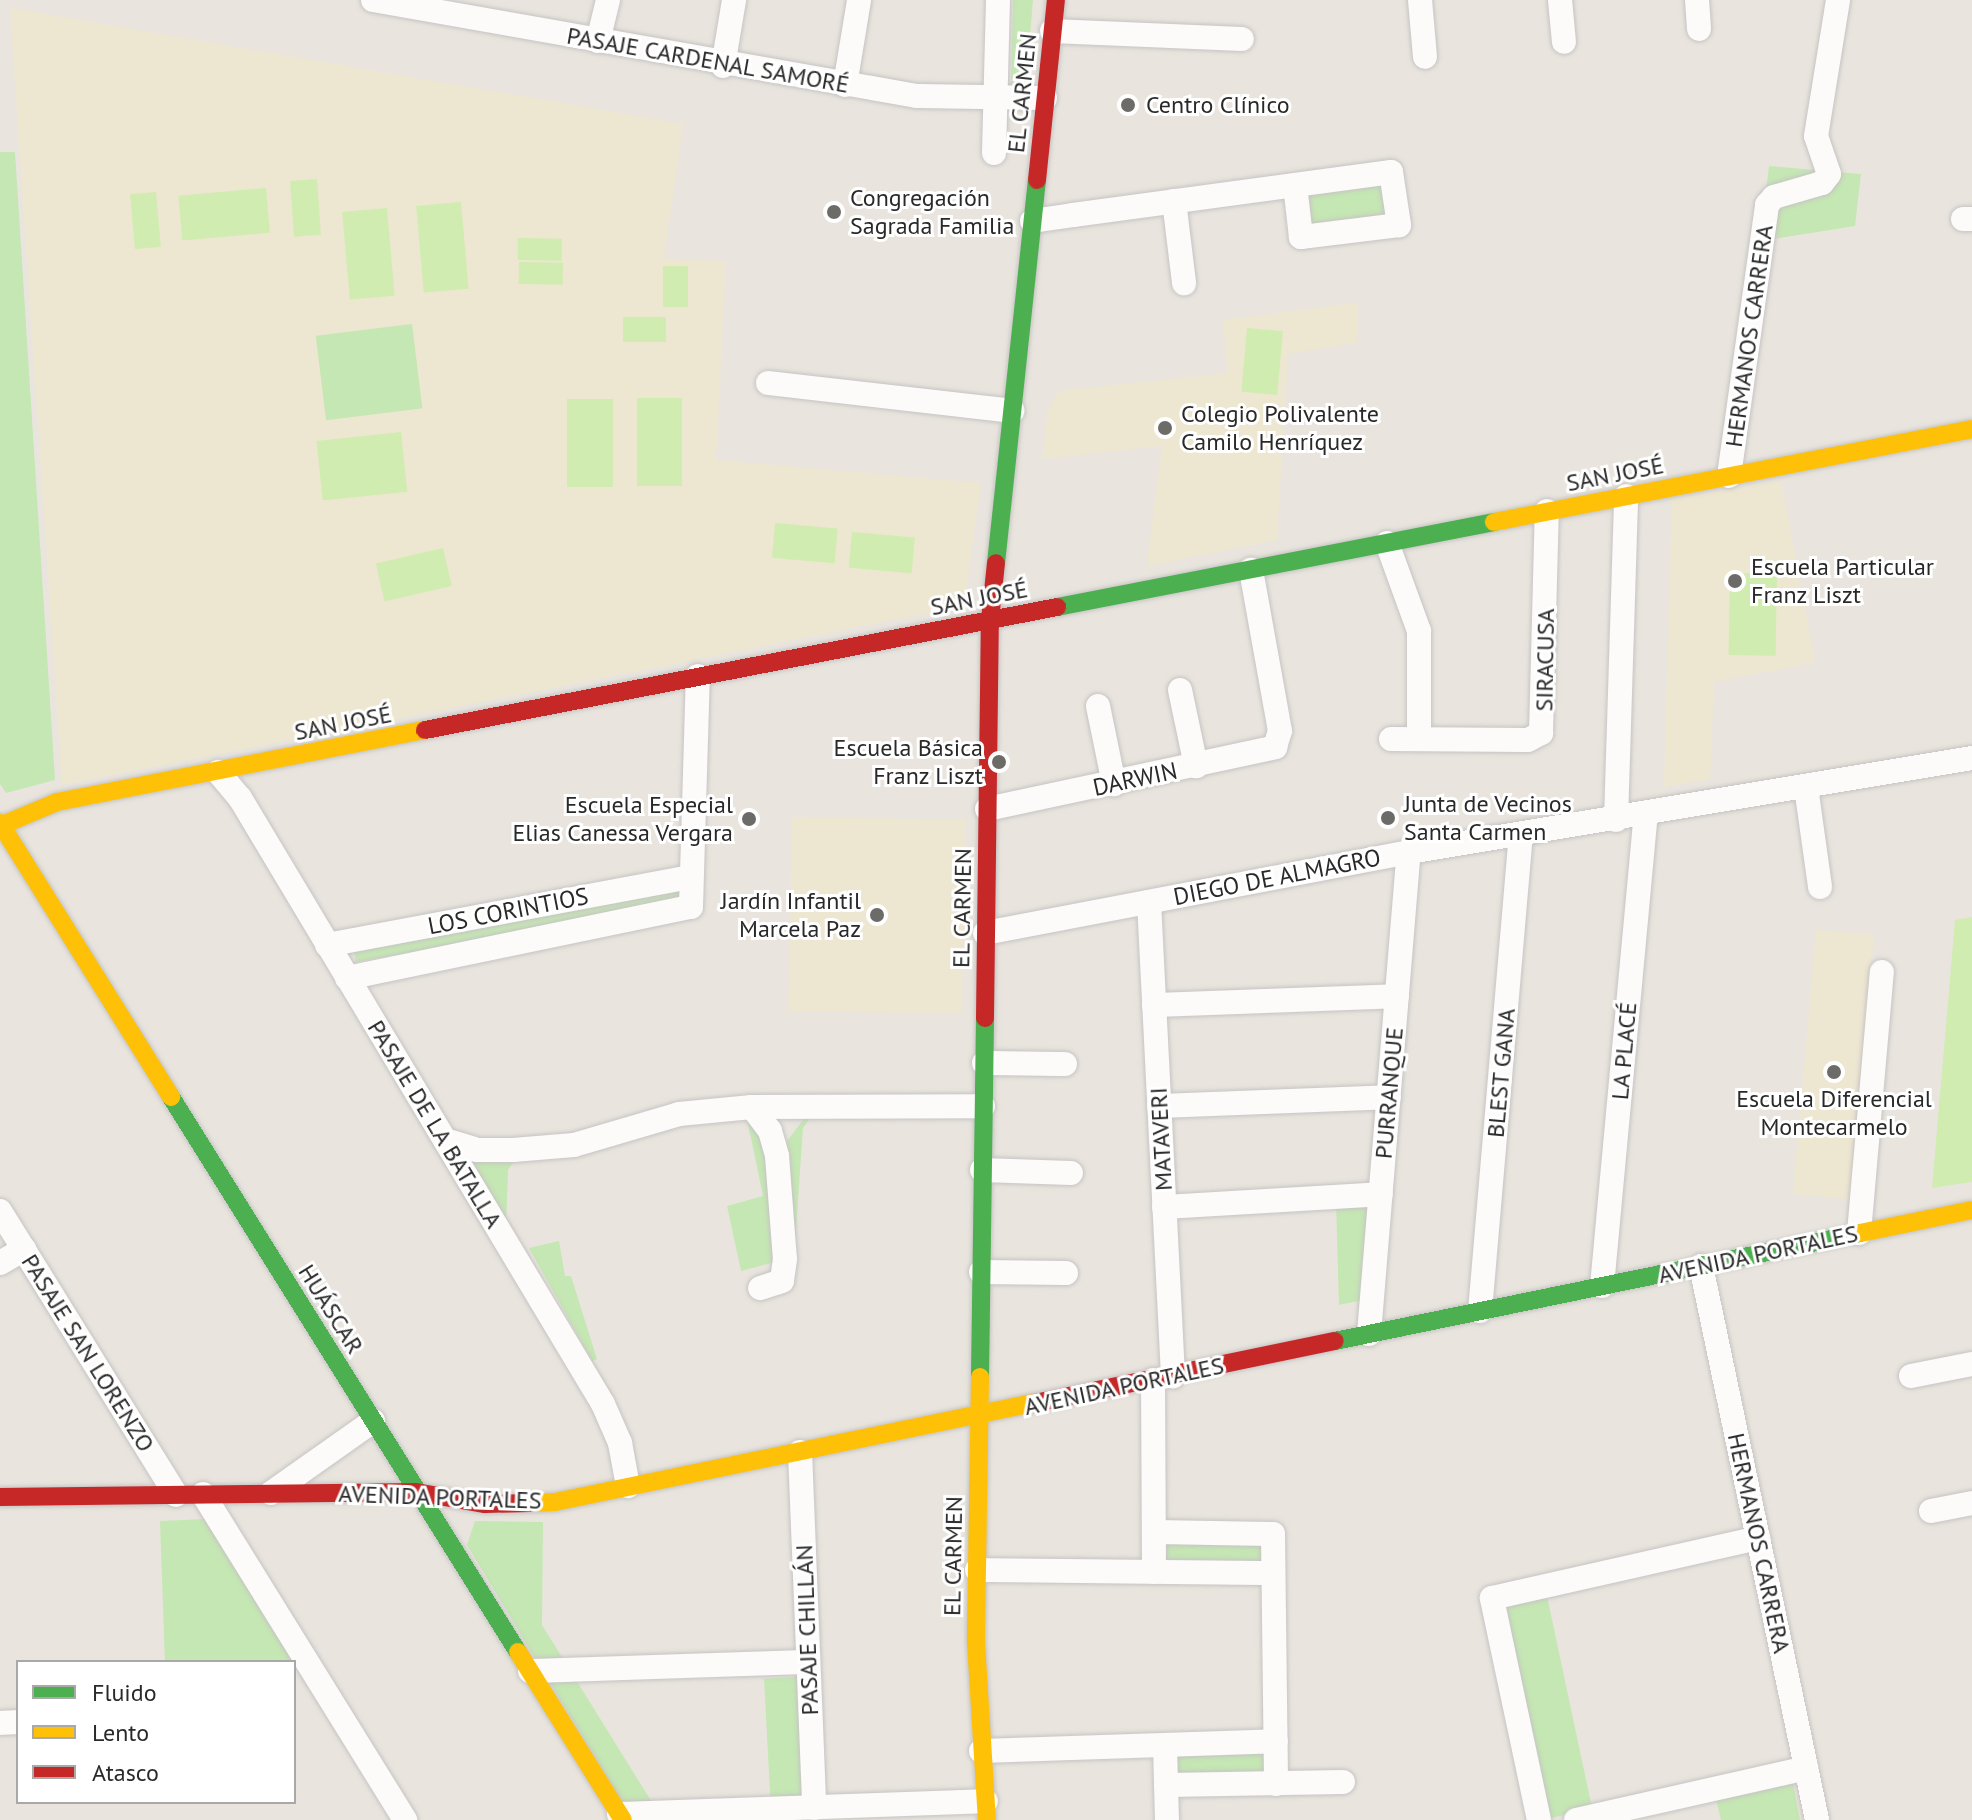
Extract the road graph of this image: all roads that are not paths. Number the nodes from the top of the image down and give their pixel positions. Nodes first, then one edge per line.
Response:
1 (373, 0) edge
2 (608, 0) edge
3 (734, 0) edge
4 (859, 0) edge
5 (998, 0) edge
6 (1056, 0) edge
7 (1420, 0) edge
8 (1560, 0) edge
9 (1697, 0) edge
10 (1838, 0) edge
11 (482, 10) edge
12 (1699, 29) dead end
13 (1052, 31) junction
14 (1242, 39) dead end
15 (598, 41) junction
16 (1564, 42) dead end
17 (1425, 57) dead end
18 (723, 66) junction
19 (845, 85) junction
20 (996, 97) junction
21 (1045, 98) junction
22 (994, 153) dead end
23 (1295, 185) dead end
24 (1174, 201) junction
25 (1032, 221) junction
26 (1184, 283) dead end
27 (768, 383) dead end
28 (1012, 411) junction
29 (1972, 429) edge
30 (1729, 476) junction
31 (1626, 496) junction
32 (1547, 511) junction
33 (1387, 543) junction
34 (1251, 570) junction
35 (990, 620) junction
36 (698, 676) junction
37 (1180, 690) dead end
38 (1098, 706) dead end
39 (1419, 738) junction
40 (1391, 739) dead end
41 (1972, 758) edge
42 (1196, 766) junction
43 (218, 772) junction
44 (1114, 784) junction
45 (1806, 787) junction
46 (987, 809) junction
47 (1646, 815) junction
48 (1616, 820) junction
49 (0, 824) edge
50 (1521, 835) junction
51 (1409, 852) junction
52 (689, 877) junction
53 (1820, 887) dead end
54 (1149, 902) junction
55 (985, 933) junction
56 (327, 945) junction
57 (1882, 972) dead end
58 (347, 978) junction
59 (1397, 996) junction
60 (1154, 1005) junction
61 (984, 1063) junction
62 (1065, 1064) dead end
63 (1389, 1097) junction
64 (803, 1105) junction
65 (983, 1106) junction
66 (1159, 1106) junction
67 (752, 1107) junction
68 (445, 1140) junction
69 (498, 1151) junction
70 (777, 1156) junction
71 (982, 1170) junction
72 (1071, 1173) dead end
73 (1381, 1194) junction
74 (478, 1195) junction
75 (1164, 1207) junction
76 (1972, 1210) edge
77 (0, 1211) edge
78 (1859, 1233) junction
79 (24, 1249) junction
80 (0, 1263) edge
81 (1701, 1266) junction
82 (981, 1272) junction
83 (1066, 1273) dead end
84 (1602, 1286) junction
85 (760, 1288) dead end
86 (1480, 1311) junction
87 (1369, 1334) junction
88 (1972, 1364) edge
89 (1911, 1376) dead end
90 (1163, 1378) junction
91 (979, 1415) junction
92 (373, 1421) junction
93 (800, 1452) junction
94 (628, 1486) junction
95 (416, 1492) junction
96 (271, 1493) junction
97 (203, 1494) junction
98 (176, 1495) junction
99 (0, 1497) edge
100 (1972, 1503) edge
101 (485, 1504) junction
102 (1931, 1511) dead end
103 (1154, 1532) junction
104 (1758, 1538) junction
105 (453, 1550) junction
106 (977, 1570) junction
107 (1154, 1572) junction
108 (1273, 1573) junction
109 (293, 1660) edge
110 (808, 1662) junction
111 (530, 1671) junction
112 (305, 1683) edge
113 (1276, 1741) junction
114 (1165, 1745) junction
115 (981, 1751) junction
116 (1806, 1768) junction
117 (1343, 1782) dead end
118 (1276, 1784) junction
119 (1166, 1785) junction
120 (814, 1808) junction
121 (987, 1811) edge
122 (621, 1817) edge
123 (405, 1820) edge
124 (1167, 1820) edge
125 (1539, 1820) edge
126 (1576, 1820) edge
127 (1817, 1820) edge

1 - 11 street, PASAJE CARDENAL SAMORÉ
2 - 15 street
3 - 18 street
4 - 19 street
5 - 20 street
6 - 13 main road, EL CARMEN
7 - 17 street
8 - 16 street
9 - 12 street
10 - 30 street, HERMANOS CARRERA
11 - 15 street, PASAJE CARDENAL SAMORÉ
13 - 14 street
13 - 21 main road, EL CARMEN
15 - 18 street, PASAJE CARDENAL SAMORÉ
18 - 19 street, PASAJE CARDENAL SAMORÉ
19 - 20 street, PASAJE CARDENAL SAMORÉ
20 - 21 street, PASAJE CARDENAL SAMORÉ
20 - 22 street
21 - 25 main road, EL CARMEN
23 - 24 street
24 - 25 street
24 - 26 street
25 - 28 main road, EL CARMEN
27 - 28 street
28 - 35 main road, EL CARMEN
29 - 30 main road, SAN JOSÉ
30 - 31 main road, SAN JOSÉ
31 - 32 main road, SAN JOSÉ
31 - 48 street
32 - 33 main road, SAN JOSÉ
32 - 39 street, SIRACUSA
33 - 34 main road, SAN JOSÉ
33 - 39 street
34 - 35 main road, SAN JOSÉ
34 - 42 street, DARWIN
35 - 36 main road, SAN JOSÉ
35 - 46 main road, EL CARMEN
36 - 43 main road, SAN JOSÉ
36 - 52 street
37 - 42 street
38 - 44 street
39 - 40 street, SIRACUSA
41 - 45 street, DIEGO DE ALMAGRO
42 - 44 street, DARWIN
43 - 49 main road, SAN JOSÉ
43 - 56 street, PASAJE DE LA BATALLA
44 - 46 street, DARWIN
45 - 47 street, DIEGO DE ALMAGRO
45 - 53 street
46 - 55 main road, EL CARMEN
47 - 48 street, DIEGO DE ALMAGRO
47 - 84 street, LA PLACÉ
48 - 50 street, DIEGO DE ALMAGRO
49 - 92 main road, HUÁSCAR
50 - 51 street, DIEGO DE ALMAGRO
50 - 86 street, BLEST GANA
51 - 54 street, DIEGO DE ALMAGRO
51 - 59 street, PURRANQUE
52 - 56 street, LOS CORINTIOS
52 - 58 street
54 - 55 street, DIEGO DE ALMAGRO
54 - 60 street, MATAVERI
55 - 61 main road, EL CARMEN
56 - 58 street, PASAJE DE LA BATALLA
57 - 78 street
58 - 68 street, PASAJE DE LA BATALLA
59 - 60 street
59 - 63 street, PURRANQUE
60 - 66 street, MATAVERI
61 - 62 street
61 - 65 main road, EL CARMEN
63 - 66 street
63 - 73 street, PURRANQUE
64 - 65 street
64 - 67 street
64 - 70 street
65 - 71 main road, EL CARMEN
66 - 75 street, MATAVERI
67 - 69 street
67 - 70 street
68 - 69 street
68 - 74 street, PASAJE DE LA BATALLA
69 - 74 street
70 - 85 street
71 - 72 street
71 - 82 main road, EL CARMEN
73 - 75 street
73 - 87 street, PURRANQUE
74 - 94 street, PASAJE DE LA BATALLA
75 - 90 street, MATAVERI
76 - 78 main road, AVENIDA PORTALES
77 - 79 street, PASAJE SAN LORENZO
78 - 81 main road, AVENIDA PORTALES
79 - 80 street
79 - 98 street, PASAJE SAN LORENZO
81 - 84 main road, AVENIDA PORTALES
81 - 104 street, HERMANOS CARRERA
82 - 83 street
82 - 91 main road, EL CARMEN
84 - 86 main road, AVENIDA PORTALES
86 - 87 main road, AVENIDA PORTALES
87 - 90 main road, AVENIDA PORTALES
88 - 89 street
90 - 91 main road, AVENIDA PORTALES
90 - 103 street, MATAVERI
91 - 93 main road, AVENIDA PORTALES
91 - 106 main road, EL CARMEN
92 - 95 main road, HUÁSCAR
92 - 96 street, AVENIDA PORTALES
93 - 94 main road, AVENIDA PORTALES
93 - 110 street, PASAJE CHILLÁN
94 - 101 main road, AVENIDA PORTALES
95 - 96 main road, AVENIDA PORTALES
95 - 101 main road, AVENIDA PORTALES
95 - 105 main road, HUÁSCAR
96 - 97 main road, AVENIDA PORTALES
97 - 98 main road, AVENIDA PORTALES
97 - 109 street
98 - 99 main road, AVENIDA PORTALES
100 - 102 street
101 - 105 main road
103 - 107 street, MATAVERI
103 - 108 street
104 - 116 street, HERMANOS CARRERA
104 - 125 street
105 - 111 main road, HUÁSCAR
106 - 107 street
106 - 115 main road, EL CARMEN
107 - 108 street
108 - 113 street
110 - 111 street
110 - 120 street, PASAJE CHILLÁN
111 - 122 main road, HUÁSCAR
112 - 123 street
113 - 114 street
113 - 118 street
114 - 115 street
114 - 119 street
115 - 121 main road, EL CARMEN
116 - 126 street
116 - 127 street, HERMANOS CARRERA
117 - 118 street
118 - 119 street
119 - 124 street
120 - 121 street
120 - 122 street

